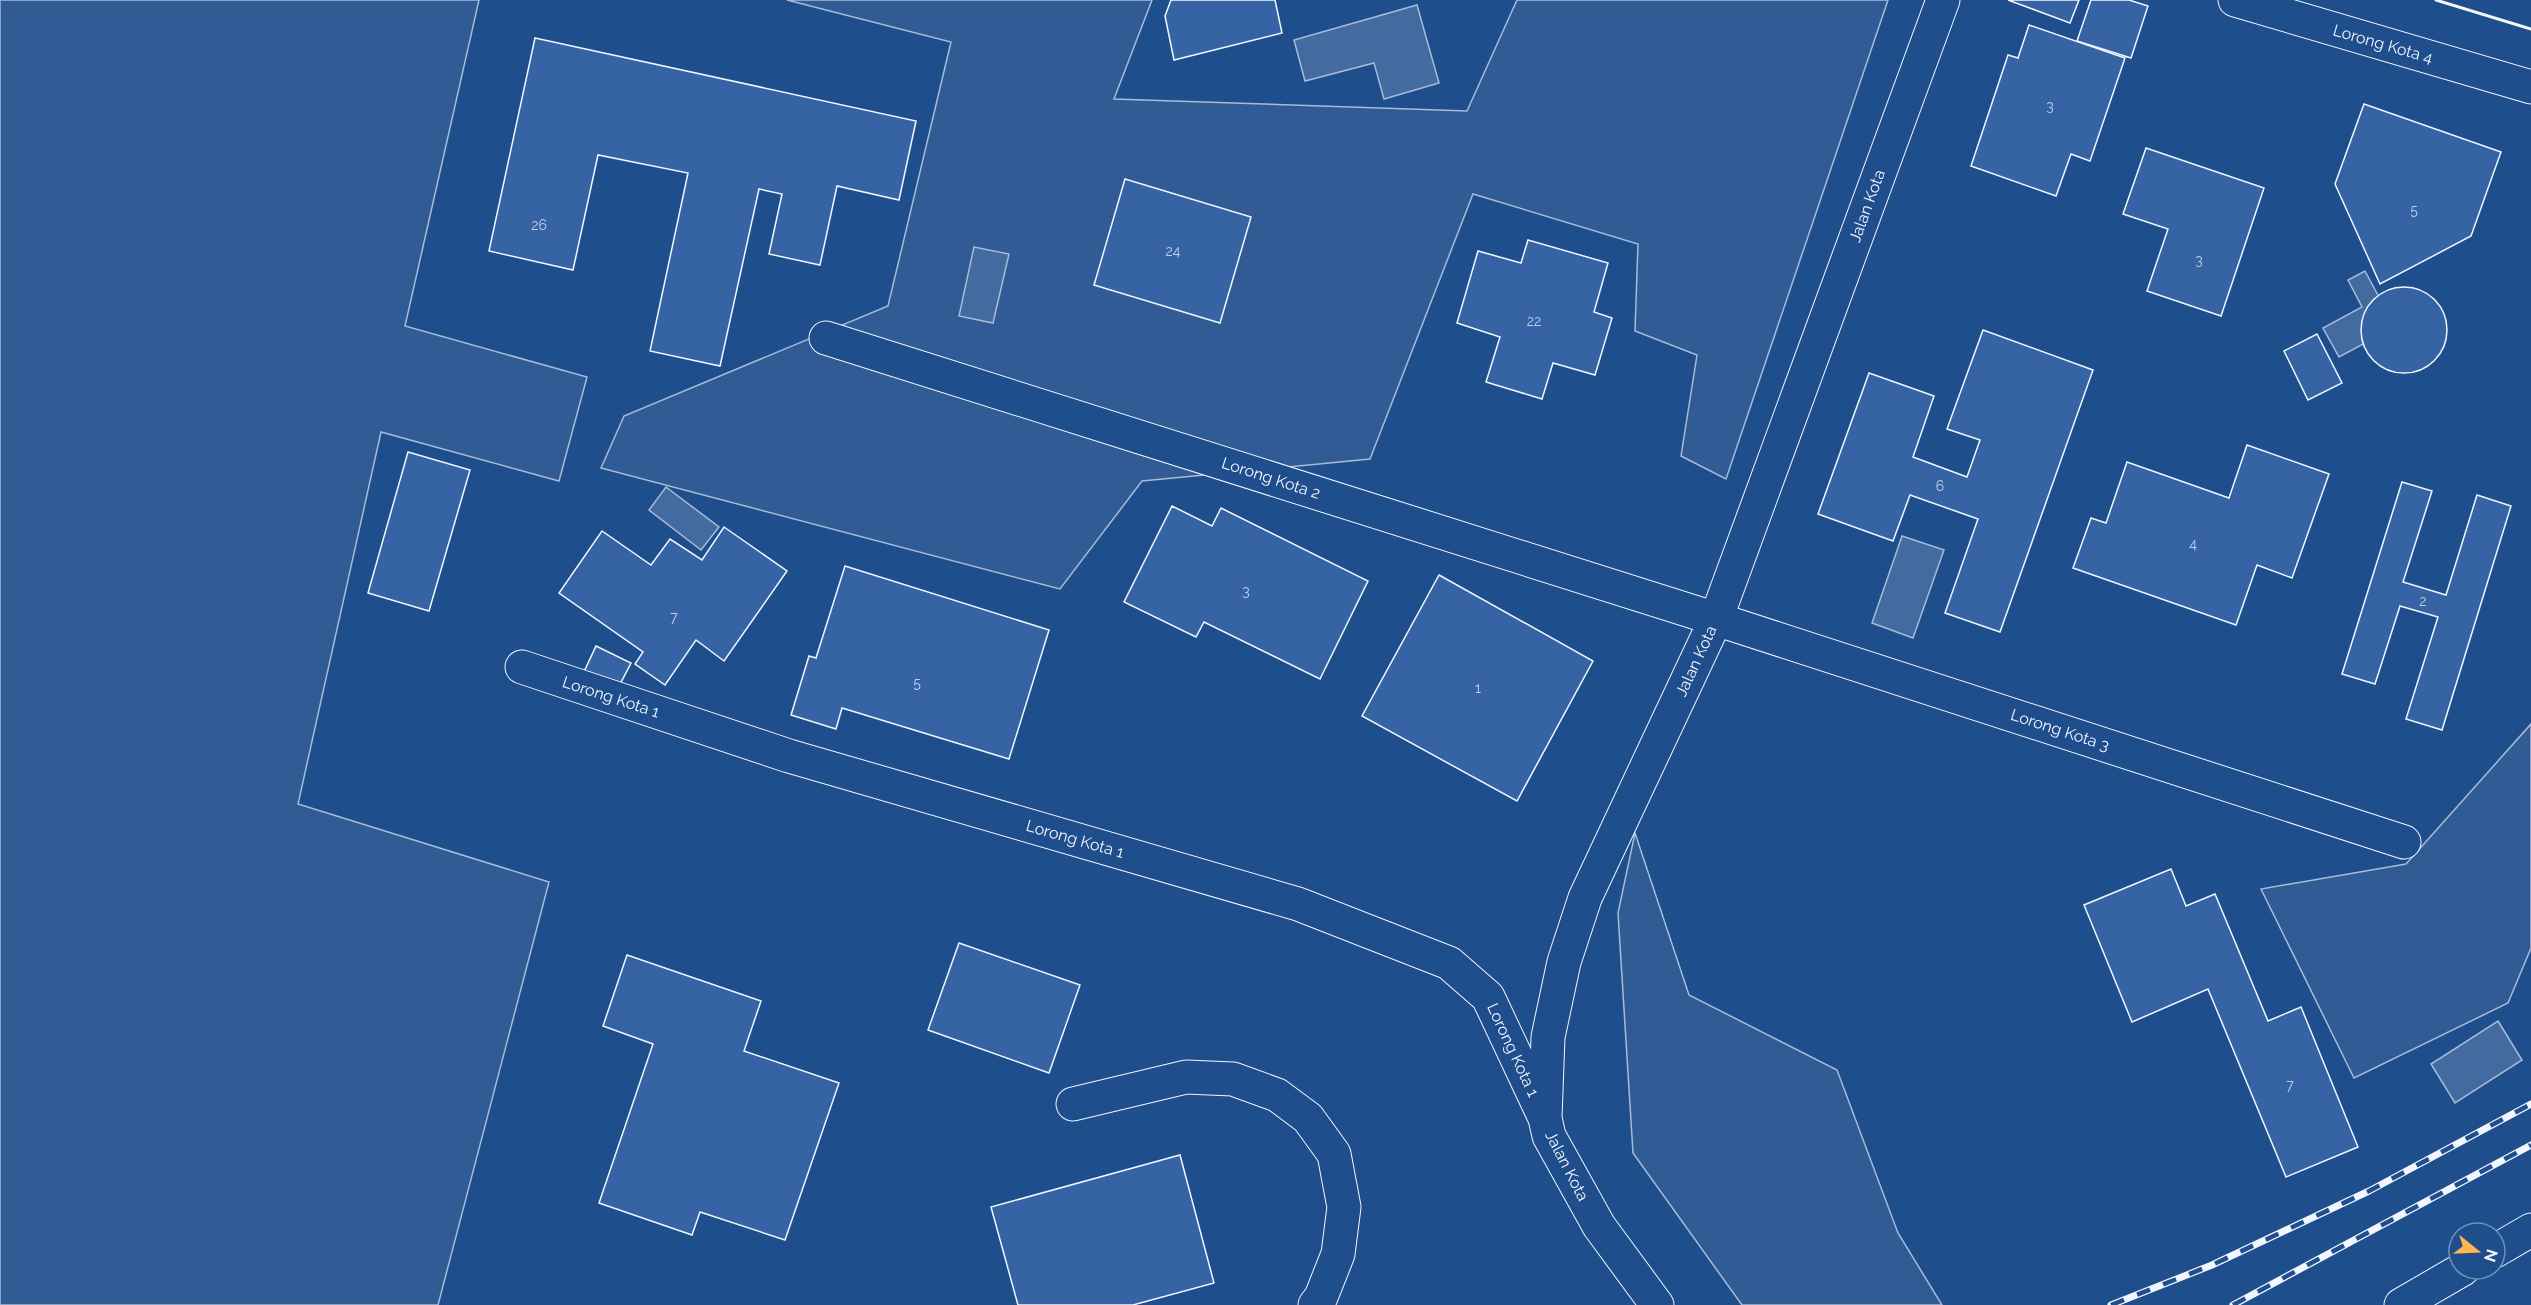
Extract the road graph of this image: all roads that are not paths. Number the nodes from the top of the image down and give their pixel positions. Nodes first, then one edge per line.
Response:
1 (1943, 0) edge
2 (2235, 0) edge
3 (2531, 87) edge
4 (826, 338) dead end
5 (1716, 619) junction
6 (522, 668) dead end
7 (2404, 842) dead end
8 (1073, 1104) dead end
9 (1545, 1118) junction
10 (2531, 1230) edge
11 (2507, 1244) edge
12 (2447, 1278) edge
13 (1315, 1305) edge
14 (1656, 1305) edge
15 (2401, 1305) edge

1 - 5 street, Jalan Kota
2 - 3 street, Lorong Kota 4
4 - 5 street, Lorong Kota 2
5 - 7 street, Lorong Kota 3
5 - 9 street, Jalan Kota
6 - 9 street, Lorong Kota 1
8 - 13 street
9 - 14 street, Jalan Kota
10 - 11 street
12 - 15 street

